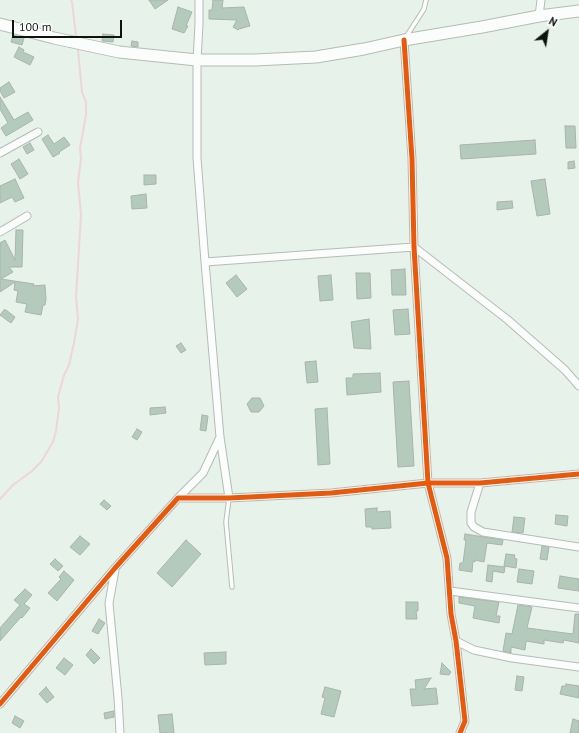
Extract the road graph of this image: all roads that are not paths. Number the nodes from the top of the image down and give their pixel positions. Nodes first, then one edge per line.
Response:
1 (199, 0) edge
2 (426, 0) edge
3 (541, 0) edge
4 (579, 11) edge
5 (539, 16) junction
6 (0, 24) edge
7 (404, 40) junction
8 (197, 60) junction
9 (38, 132) dead end
10 (0, 153) edge
11 (27, 216) dead end
12 (0, 232) edge
13 (414, 247) junction
14 (204, 262) junction
15 (579, 386) edge
16 (220, 437) junction
17 (579, 474) edge
18 (428, 483) junction
19 (480, 483) junction
20 (178, 498) junction
21 (229, 498) junction
22 (579, 548) edge
23 (115, 568) junction
24 (232, 587) dead end
25 (450, 591) junction
26 (579, 608) edge
27 (456, 641) junction
28 (579, 667) edge
29 (0, 704) edge
30 (120, 733) edge
31 (460, 733) edge

1 - 8 street
2 - 7 lane
3 - 5 street
4 - 5 main road
5 - 7 main road
6 - 8 main road
7 - 8 main road
7 - 13 street
8 - 14 street
9 - 10 street
11 - 12 street
13 - 14 street
13 - 15 street
13 - 18 street
14 - 16 street
16 - 20 street
16 - 21 street
17 - 19 street
18 - 19 street
18 - 21 street
18 - 25 street
19 - 22 street
20 - 21 street
20 - 23 street
21 - 24 lane
23 - 29 street
23 - 30 street
25 - 26 street
25 - 27 street
27 - 28 street
27 - 31 street

